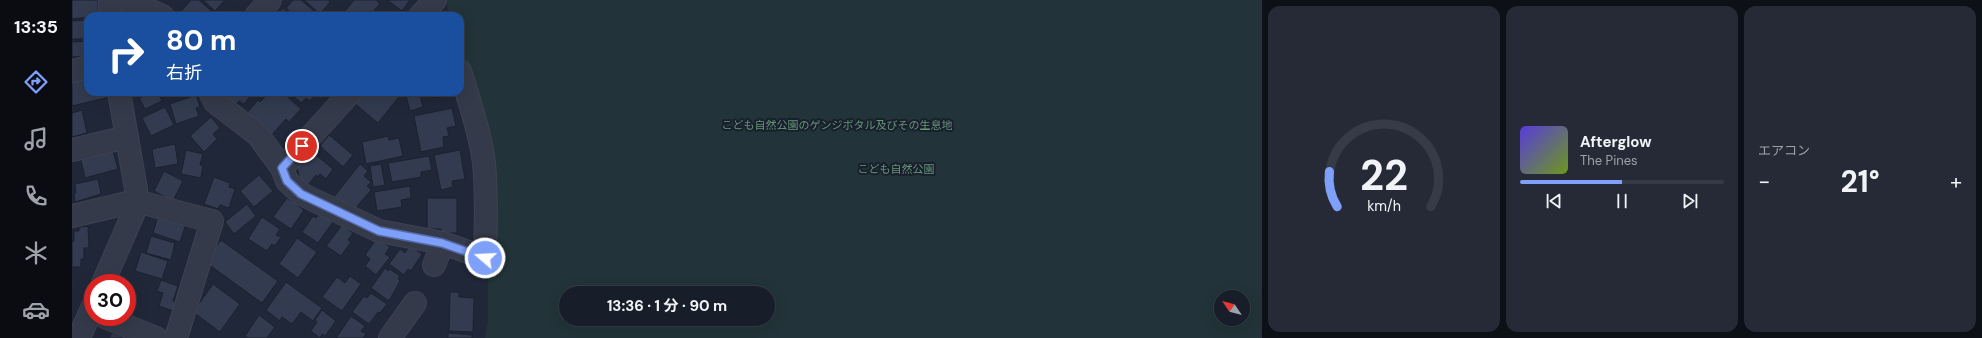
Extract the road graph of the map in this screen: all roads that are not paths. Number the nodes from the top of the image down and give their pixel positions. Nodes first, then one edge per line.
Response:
1 (110, 0) edge
2 (127, 0) edge
3 (270, 0) edge
4 (436, 0) edge
5 (110, 12) edge
6 (153, 12) edge
7 (260, 12) edge
8 (424, 12) edge
9 (442, 12) edge
10 (84, 68) edge
11 (72, 71) edge
12 (464, 84) edge
13 (120, 96) edge
14 (212, 96) edge
15 (347, 96) edge
16 (127, 137) junction
17 (72, 150) edge
18 (282, 168) junction
19 (136, 201) junction
20 (72, 216) edge
21 (442, 243) junction
22 (434, 265) dead end
23 (107, 274) edge
24 (415, 303) dead end
25 (115, 326) edge
26 (156, 338) edge
27 (176, 338) edge
28 (390, 338) edge

1 - 5 street
2 - 6 street
3 - 7 street
4 - 8 street
4 - 9 street
10 - 11 street
12 - 21 street
13 - 16 street
14 - 18 street
15 - 18 street
16 - 17 street
16 - 19 street
18 - 21 street
19 - 20 street
19 - 23 street
19 - 27 street
21 - 22 street
24 - 28 street
25 - 26 street

